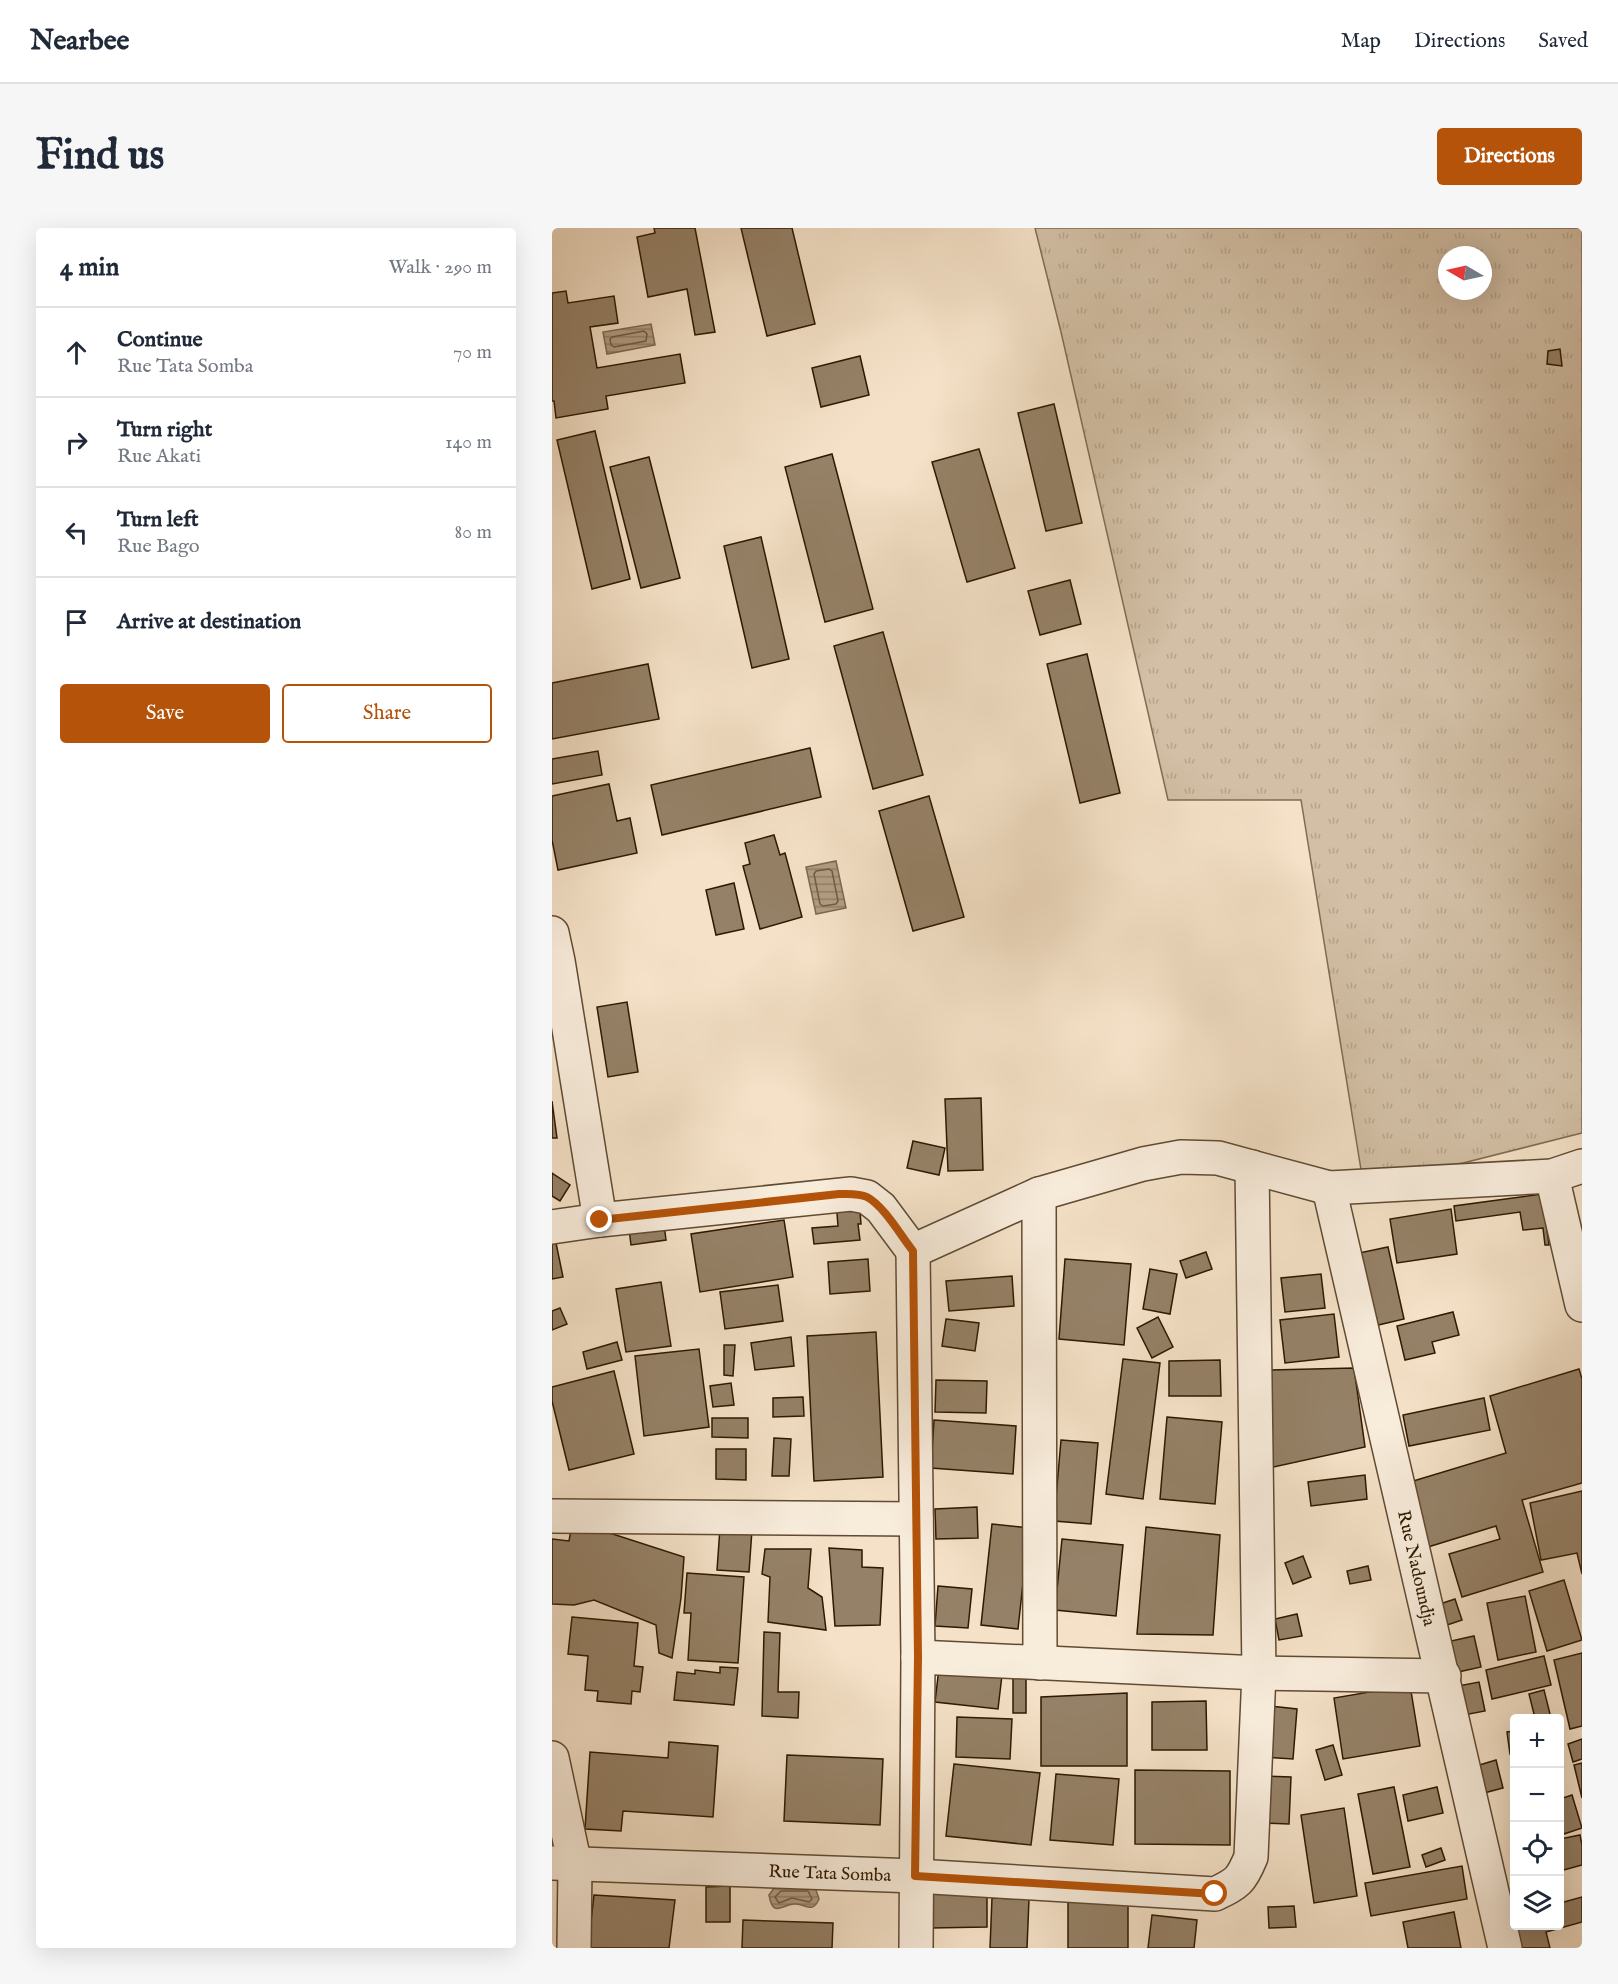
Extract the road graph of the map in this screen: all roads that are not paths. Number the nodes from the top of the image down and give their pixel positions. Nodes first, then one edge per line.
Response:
1 (554, 952) edge
2 (1252, 1167) junction
3 (1567, 1171) edge
4 (1329, 1188) junction
5 (1039, 1194) junction
6 (600, 1220) junction
7 (552, 1227) edge
8 (913, 1251) junction
9 (1582, 1305) edge
10 (552, 1516) edge
11 (916, 1519) junction
12 (918, 1657) junction
13 (1040, 1663) junction
14 (1259, 1673) junction
15 (1443, 1676) junction
16 (552, 1758) edge
17 (563, 1864) edge
18 (915, 1876) junction
19 (574, 1948) edge
20 (916, 1948) edge
21 (1505, 1948) edge

1 - 6 street
2 - 4 street
2 - 5 street
2 - 14 street
3 - 4 street
3 - 9 street
4 - 15 street, Rue Nadoundja
5 - 8 street
5 - 13 street
6 - 7 street
6 - 8 street
8 - 11 street
10 - 11 street
11 - 12 street
12 - 13 street
12 - 18 street
13 - 14 street
14 - 15 street
14 - 18 street, Rue Tata Somba
15 - 21 street, Rue Nadoundja
16 - 17 street
17 - 18 street, Rue Tata Somba
17 - 19 street
18 - 20 street

